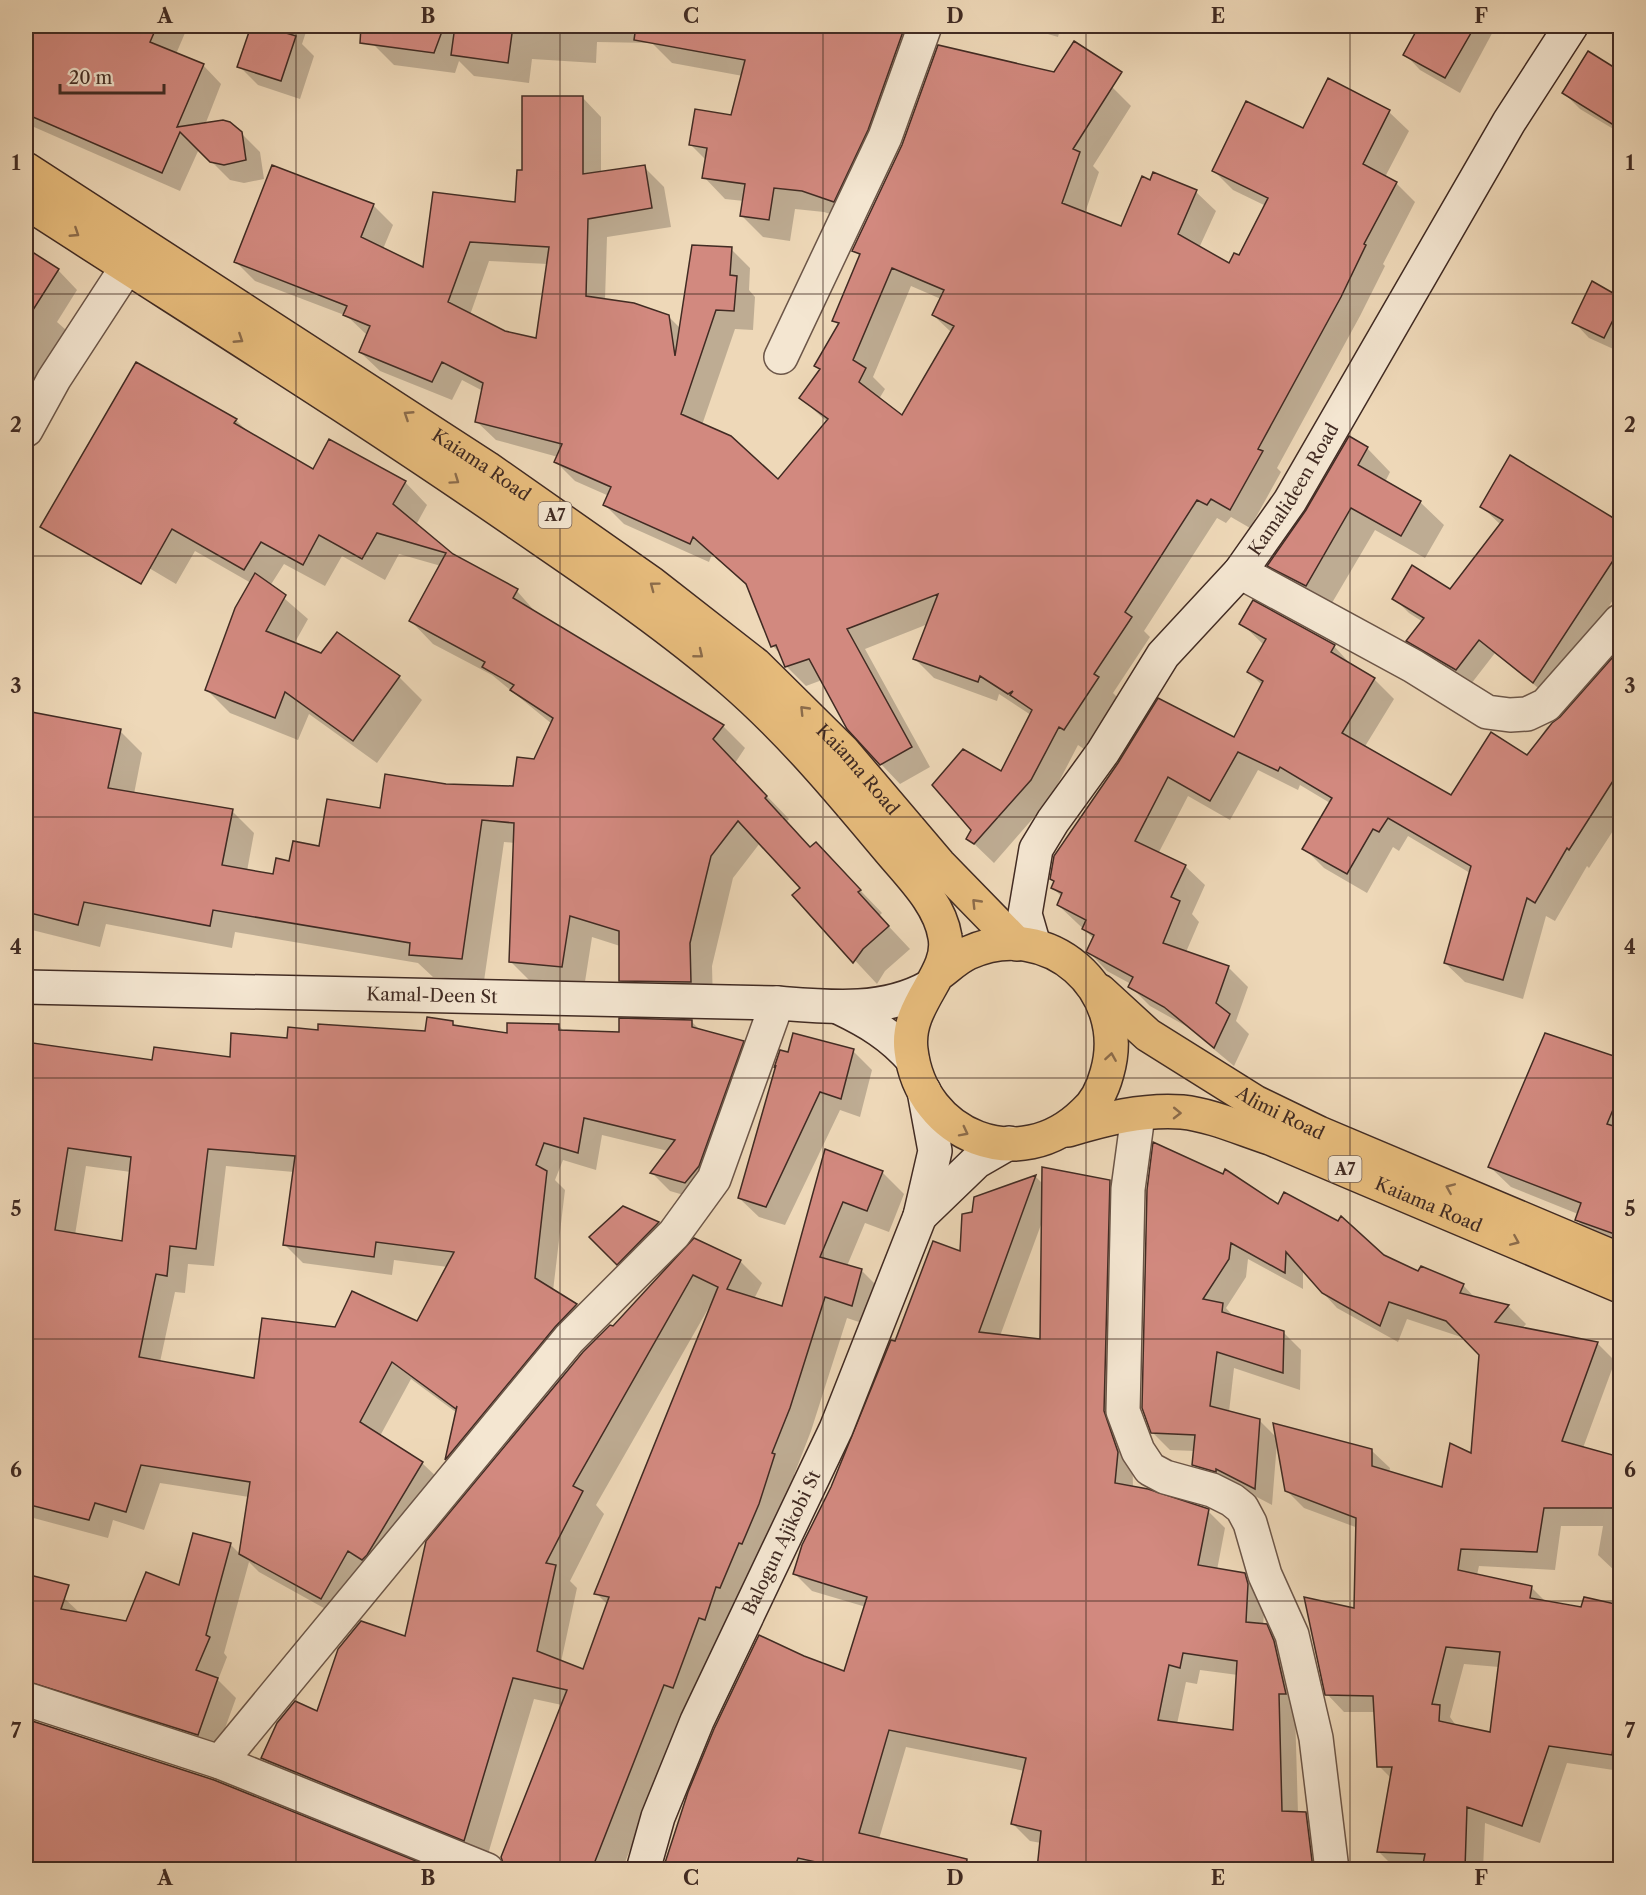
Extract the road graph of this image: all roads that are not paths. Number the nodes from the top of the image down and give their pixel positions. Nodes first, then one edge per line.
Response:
1 (925, 26) edge
2 (1571, 26) edge
3 (26, 169) edge
4 (26, 202) edge
5 (128, 267) junction
6 (781, 357) dead end
7 (26, 430) edge
8 (1240, 572) junction
9 (1620, 621) edge
10 (1026, 945) junction
11 (933, 981) junction
12 (26, 987) edge
13 (1096, 987) junction
14 (777, 1003) junction
15 (840, 1008) junction
16 (912, 1059) junction
17 (924, 1091) junction
18 (1138, 1114) junction
19 (1058, 1133) junction
20 (1009, 1143) junction
21 (920, 1216) junction
22 (1620, 1260) edge
23 (1620, 1286) edge
24 (26, 1699) edge
25 (219, 1762) junction
26 (487, 1869) edge
27 (643, 1869) edge
28 (1332, 1869) edge

1 - 6 street
2 - 8 street, Kamalideen Road
10 -> 3 highway, Kaiama Road / A7
4 -> 5 highway, Kaiama Road / A7
5 - 7 street
5 -> 11 highway, Kaiama Road / A7
8 - 9 street
8 - 10 street, Kamalideen Road
10 - 11 highway
10 - 13 highway
11 - 15 street
11 - 16 highway
12 - 14 street, Kamal-Deen St
19 -> 13 highway
22 -> 13 highway, Alimi Road / A7
14 - 15 street, Kamal-Deen St
14 - 25 street
15 - 16 street
16 - 17 highway
17 -> 20 highway
17 - 21 street, Balogun Ajikobi St
18 - 19 highway, Kaiama Road / A7
18 -> 23 highway, Kaiama Road / A7
18 - 28 street
19 - 20 highway
20 - 21 street
21 - 27 street, Balogun Ajikobi St
24 - 25 street
25 - 26 street

